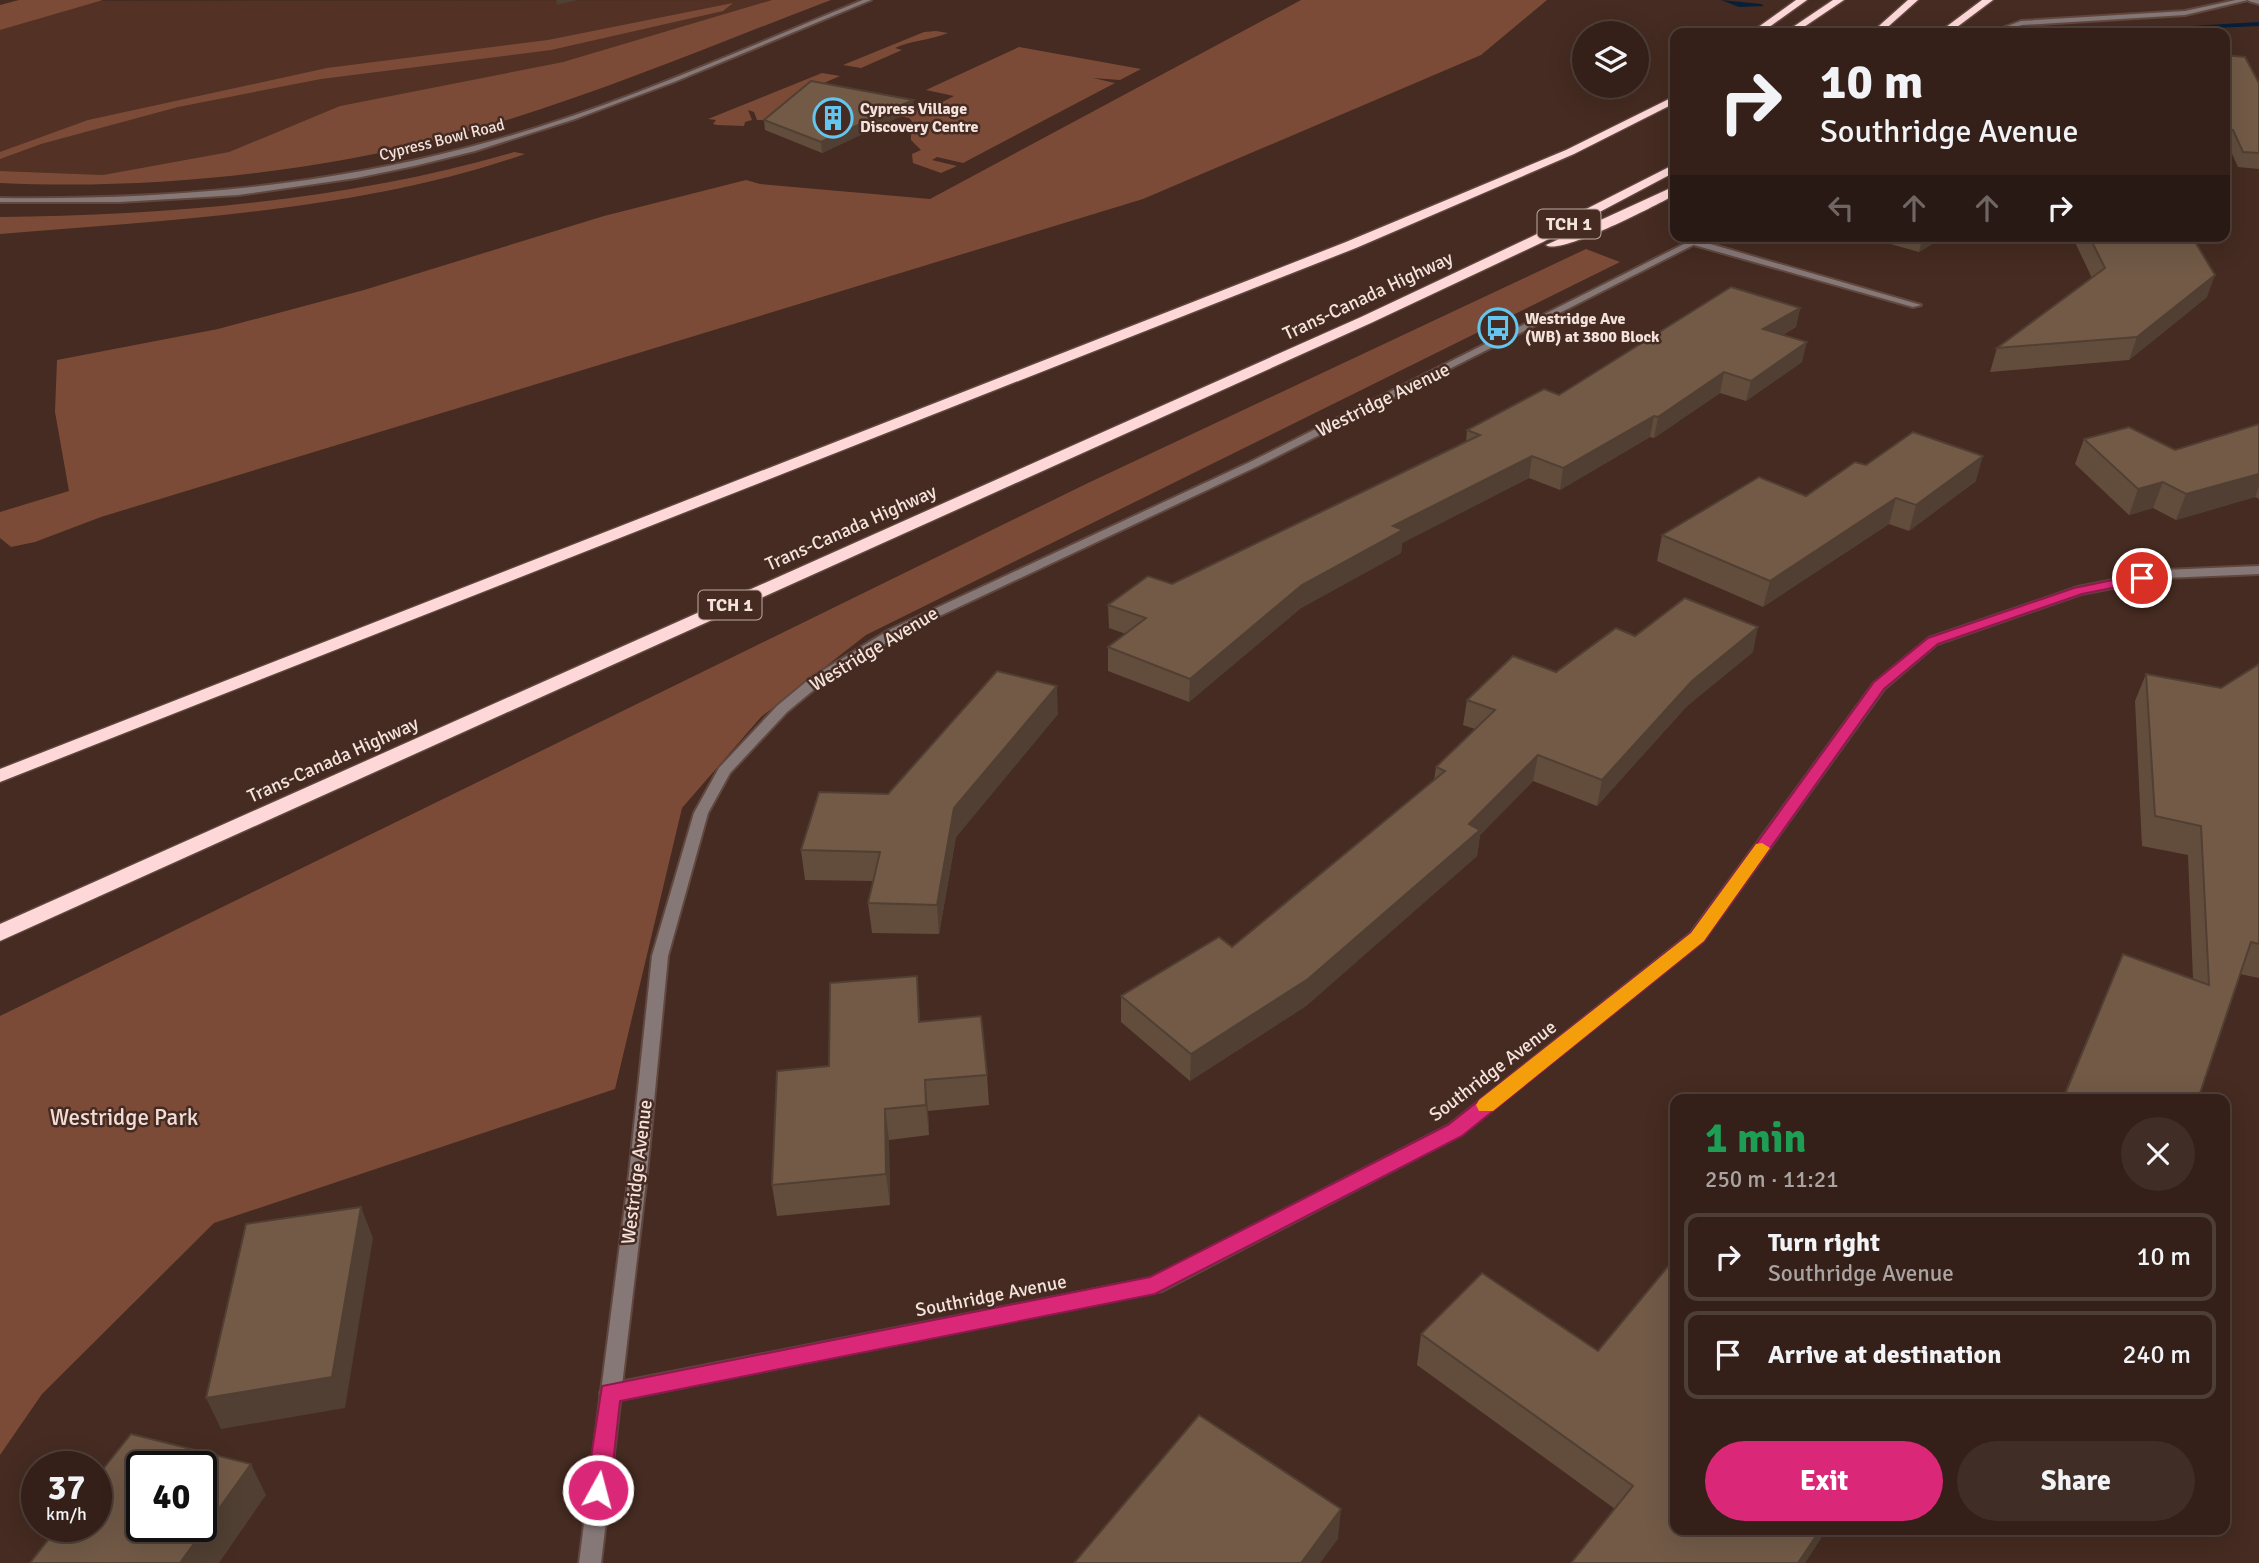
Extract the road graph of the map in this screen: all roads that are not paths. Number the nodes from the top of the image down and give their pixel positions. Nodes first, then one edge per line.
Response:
1 (868, 0) edge
2 (1802, 0) edge
3 (1839, 0) edge
4 (1913, 0) edge
5 (1988, 0) edge
6 (2245, 0) edge
7 (2251, 0) edge
8 (2259, 2) edge
9 (1762, 28) edge
10 (1797, 28) edge
11 (1882, 28) edge
12 (1950, 28) edge
13 (2006, 28) edge
14 (1663, 91) dead end
15 (1670, 102) edge
16 (1570, 152) junction
17 (1670, 170) edge
18 (1670, 192) edge
19 (0, 200) edge
20 (1696, 242) edge
21 (1712, 242) edge
22 (1461, 276) junction
23 (1916, 305) dead end
24 (2259, 570) edge
25 (0, 776) edge
26 (0, 933) edge
27 (610, 1393) junction
28 (590, 1563) edge

1 - 19 street, Cypress Bowl Road
2 - 9 highway
3 - 10 highway
4 - 11 highway
5 - 12 highway
6 - 13 street
7 - 8 street
14 - 16 highway
15 - 16 highway
16 - 25 highway
17 - 22 highway, Trans-Canada Highway / TCH 1
18 - 22 highway
20 - 27 street, Westridge Avenue
21 - 23 street, Westridge Avenue
22 - 26 highway, Trans-Canada Highway / TCH 1
24 - 27 street, Southridge Avenue
27 - 28 street, Westridge Avenue

